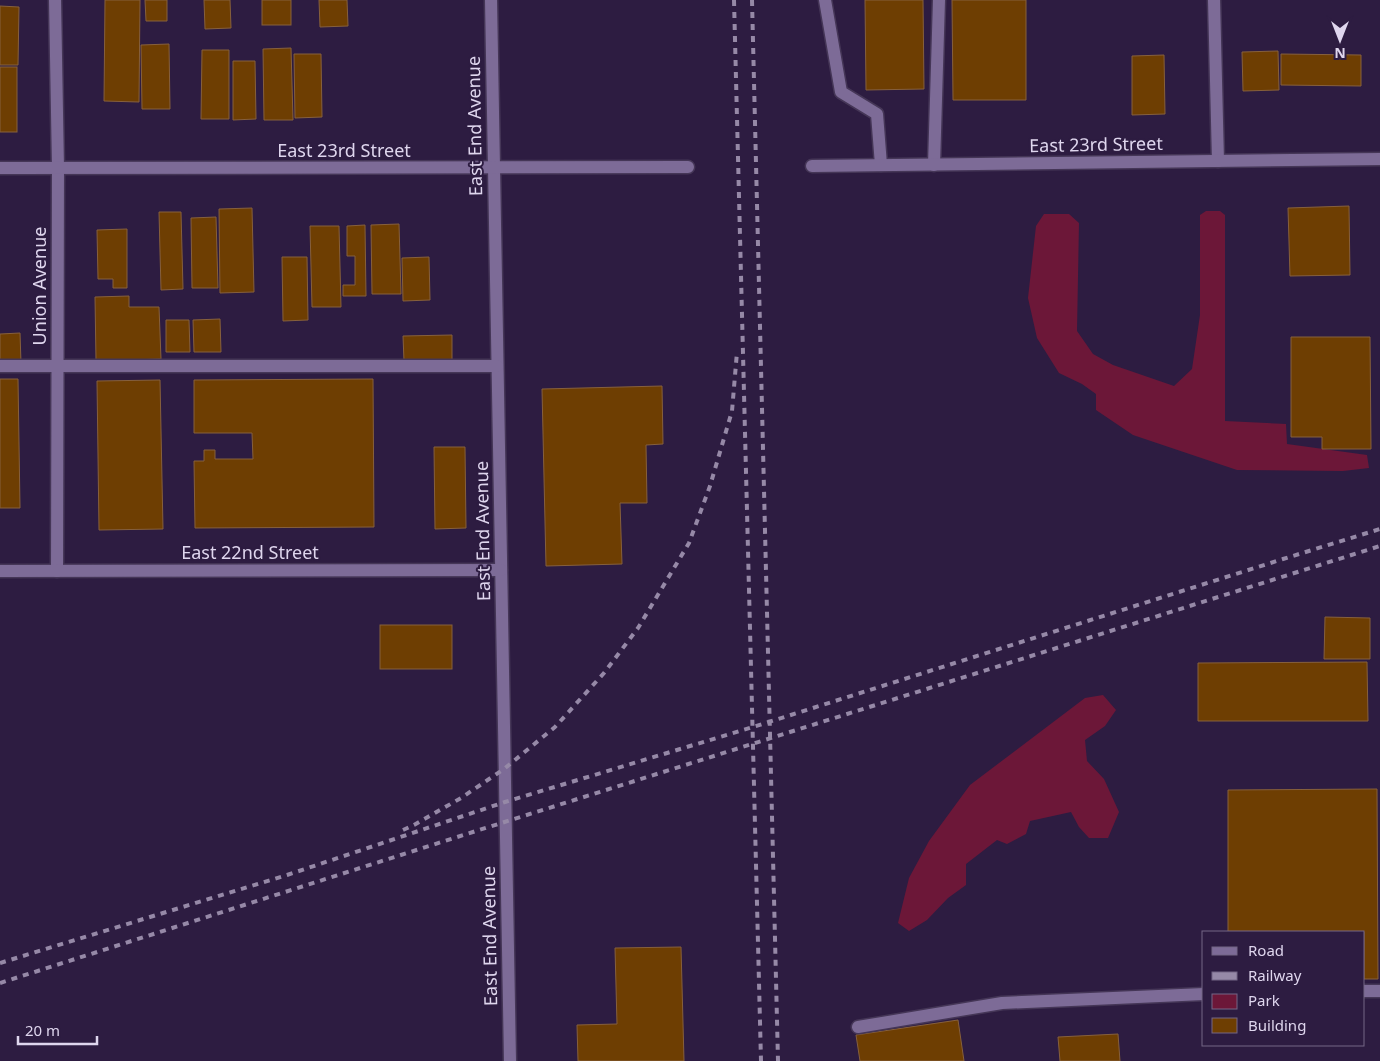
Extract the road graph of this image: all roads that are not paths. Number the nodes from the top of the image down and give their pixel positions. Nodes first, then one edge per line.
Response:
1 (56, 0) edge
2 (491, 0) edge
3 (826, 0) edge
4 (939, 0) edge
5 (1214, 0) edge
6 (1380, 159) edge
7 (1218, 161) junction
8 (881, 165) junction
9 (934, 165) junction
10 (812, 166) dead end
11 (688, 167) dead end
12 (0, 168) edge
13 (58, 168) junction
14 (494, 168) junction
15 (0, 366) edge
16 (57, 366) junction
17 (498, 366) junction
18 (501, 570) junction
19 (0, 571) edge
20 (57, 571) junction
21 (1365, 991) edge
22 (1380, 991) edge
23 (1202, 994) edge
24 (858, 1027) dead end
25 (510, 1061) edge

1 - 13 street, Union Avenue
2 - 14 street, East End Avenue
3 - 8 street
4 - 9 street
5 - 7 street
6 - 7 street, East 23rd Street
7 - 9 street, East 23rd Street
8 - 9 street, East 23rd Street
8 - 10 street, East 23rd Street
11 - 14 street, East 23rd Street
12 - 13 street, East 23rd Street
13 - 14 street, East 23rd Street
13 - 16 street, Union Avenue
14 - 17 street, East End Avenue
15 - 16 street
16 - 17 street
16 - 20 street, Union Avenue
17 - 18 street, East End Avenue
18 - 20 street, East 22nd Street
18 - 25 street, East End Avenue
19 - 20 street, East 22nd Street
21 - 22 street
23 - 24 street

